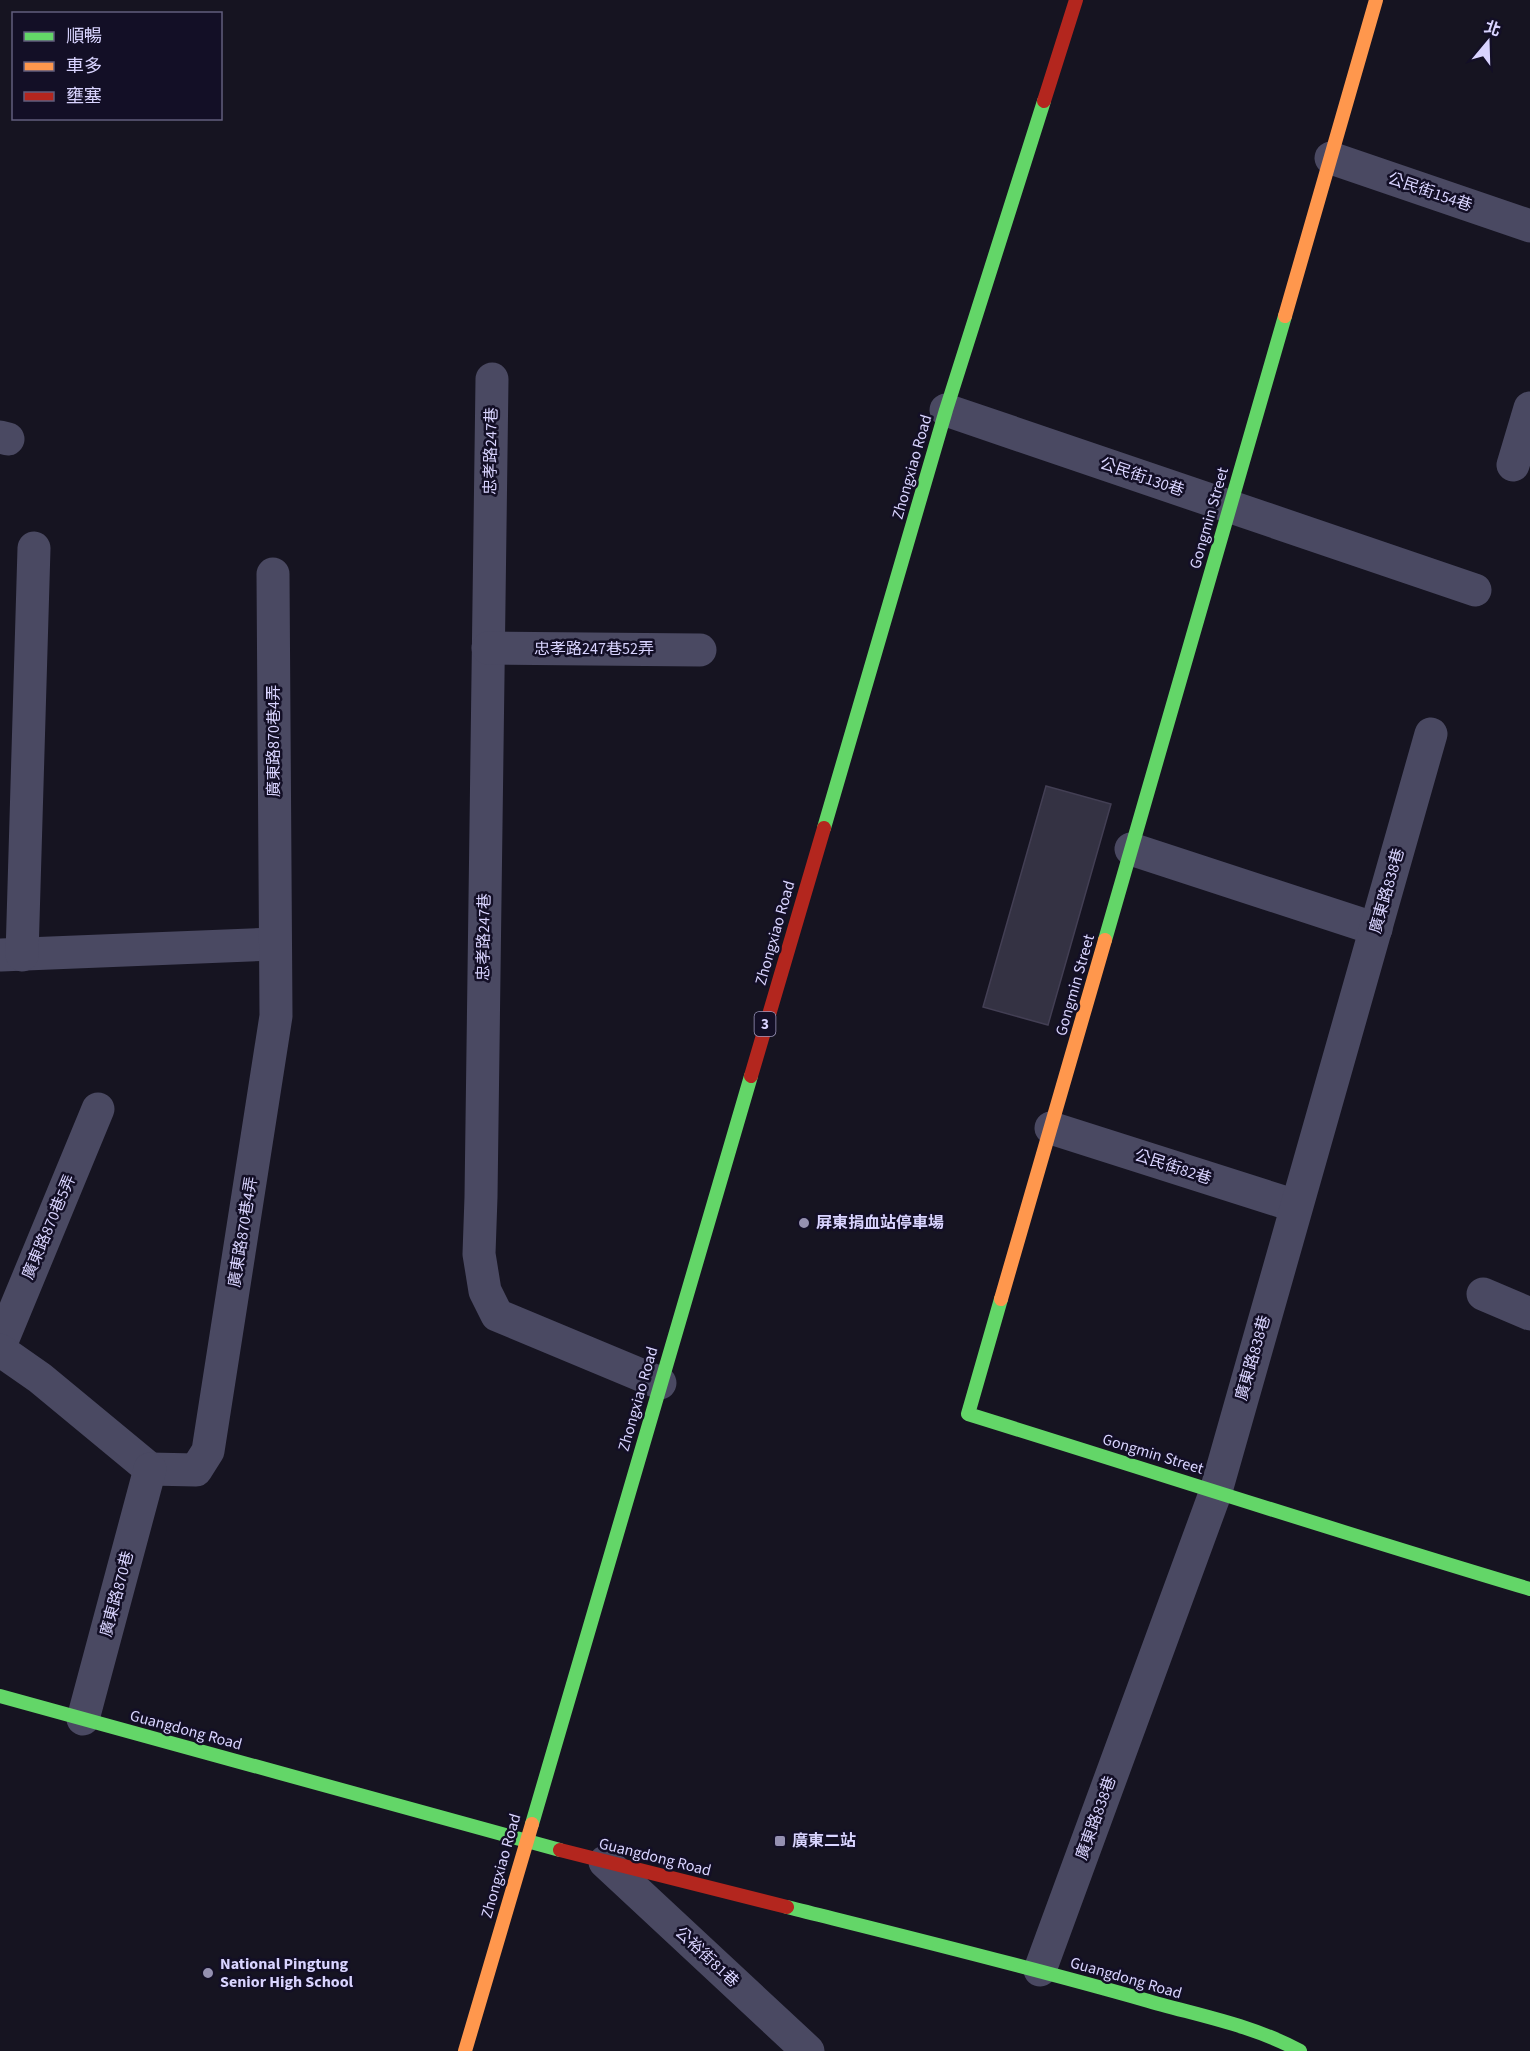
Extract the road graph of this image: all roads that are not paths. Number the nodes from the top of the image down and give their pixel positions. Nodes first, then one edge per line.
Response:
1 (1076, 0) edge
2 (1376, 0) edge
3 (1331, 158) junction
4 (1530, 226) edge
5 (492, 379) dead end
6 (1530, 408) edge
7 (946, 410) junction
8 (1513, 465) dead end
9 (1230, 507) junction
10 (34, 548) dead end
11 (273, 574) dead end
12 (1475, 590) dead end
13 (488, 648) junction
14 (700, 650) dead end
15 (1431, 734) dead end
16 (1131, 849) junction
17 (1376, 929) junction
18 (275, 944) junction
19 (11, 955) edge
20 (98, 1109) dead end
21 (1051, 1128) junction
22 (1296, 1206) junction
23 (1483, 1294) dead end
24 (1530, 1314) edge
25 (0, 1346) edge
26 (0, 1350) edge
27 (660, 1383) junction
28 (150, 1469) junction
29 (1216, 1491) junction
30 (1530, 1589) edge
31 (0, 1696) edge
32 (83, 1719) junction
33 (525, 1841) junction
34 (605, 1862) junction
35 (1040, 1970) junction
36 (465, 2051) edge
37 (808, 2051) edge
38 (1300, 2051) edge

1 - 7 street, Zhongxiao Road / 3
2 - 3 street, Gongmin Street
3 - 4 street, 公民街154巷
3 - 9 street, Gongmin Street
5 - 13 street, 忠孝路247巷
6 - 8 street
7 - 9 street, 公民街130巷
7 - 27 street, Zhongxiao Road / 3
9 - 12 street, 公民街130巷
9 - 16 street, Gongmin Street
10 - 19 street
11 - 18 street, 廣東路870巷4弄
13 - 14 street, 忠孝路247巷52弄
13 - 27 street, 忠孝路247巷
15 - 17 street, 廣東路838巷
16 - 17 street
16 - 21 street, Gongmin Street
17 - 22 street, 廣東路838巷
18 - 19 street
18 - 28 street, 廣東路870巷4弄
20 - 25 street, 廣東路870巷5弄
21 - 22 street, 公民街82巷
21 - 29 street, Gongmin Street
22 - 29 street, 廣東路838巷
23 - 24 street
26 - 28 street
27 - 33 street, Zhongxiao Road / 3
28 - 32 street, 廣東路870巷
29 - 30 street, Gongmin Street
29 - 35 street, 廣東路838巷
31 - 32 street, Guangdong Road
32 - 33 street, Guangdong Road
33 - 34 street, Guangdong Road
33 - 36 street, Zhongxiao Road / 3
34 - 35 street, Guangdong Road
34 - 37 street, 公裕街81巷
35 - 38 street, Guangdong Road

